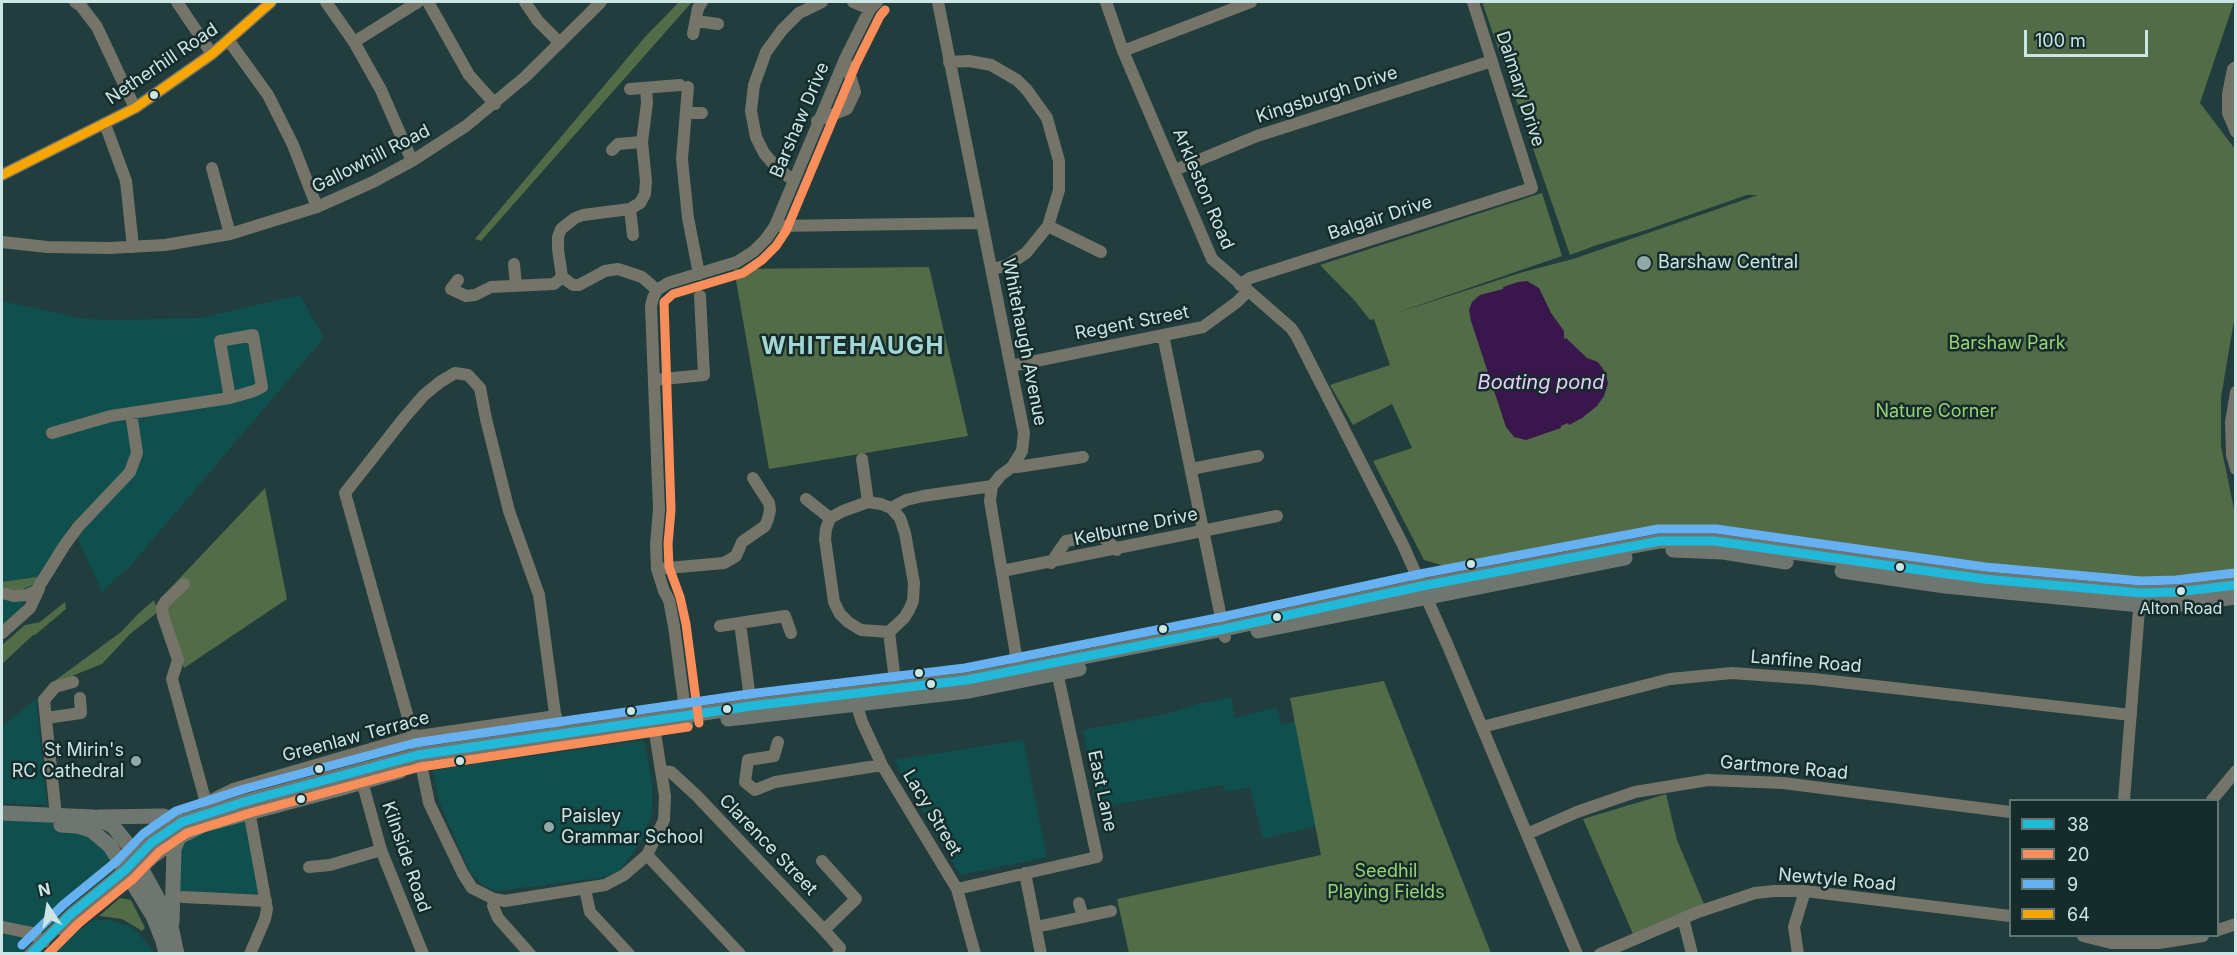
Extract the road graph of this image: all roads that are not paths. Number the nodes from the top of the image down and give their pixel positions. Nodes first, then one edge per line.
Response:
1 (75, 2) edge
2 (177, 2) edge
3 (270, 2) edge
4 (326, 2) edge
5 (418, 2) edge
6 (428, 2) edge
7 (525, 2) edge
8 (601, 2) edge
9 (702, 2) edge
10 (822, 2) edge
11 (853, 2) edge
12 (938, 2) edge
13 (1106, 2) edge
14 (1243, 2) edge
15 (1473, 2) edge
16 (873, 5) edge
17 (696, 21) junction
18 (718, 24) dead end
19 (693, 34) dead end
20 (229, 41) junction
21 (354, 42) junction
22 (560, 43) junction
23 (1123, 51) junction
24 (212, 54) junction
25 (845, 59) junction
26 (1492, 61) junction
27 (949, 62) junction
28 (2234, 68) edge
29 (646, 88) junction
30 (630, 89) dead end
31 (495, 104) junction
32 (135, 108) junction
33 (686, 113) junction
34 (702, 113) dead end
35 (818, 121) junction
36 (105, 124) junction
37 (2235, 132) edge
38 (642, 142) junction
39 (612, 150) dead end
40 (412, 161) junction
41 (212, 168) dead end
42 (1175, 170) junction
43 (2, 175) edge
44 (794, 181) junction
45 (1532, 188) joint
46 (317, 207) junction
47 (630, 209) junction
48 (981, 223) junction
49 (775, 226) junction
50 (1048, 226) junction
51 (230, 234) junction
52 (633, 235) dead end
53 (2, 242) edge
54 (133, 247) junction
55 (1101, 252) dead end
56 (514, 264) dead end
57 (993, 269) junction
58 (699, 274) junction
59 (561, 277) junction
60 (458, 280) dead end
61 (516, 286) junction
62 (1244, 288) junction
63 (657, 290) junction
64 (700, 296) dead end
65 (1163, 335) junction
66 (1011, 366) junction
67 (654, 380) junction
68 (2235, 392) edge
69 (230, 398) junction
70 (131, 414) junction
71 (52, 433) dead end
72 (2234, 454) edge
73 (1083, 456) dead end
74 (1258, 456) dead end
75 (862, 459) dead end
76 (1012, 466) junction
77 (1191, 469) junction
78 (2235, 469) edge
79 (753, 478) dead end
80 (992, 486) junction
81 (806, 499) dead end
82 (868, 502) junction
83 (891, 508) junction
84 (1277, 516) dead end
85 (830, 518) junction
86 (1204, 531) junction
87 (1117, 550) junction
88 (1051, 563) junction
89 (657, 569) junction
90 (1002, 571) junction
91 (184, 584) dead end
92 (2235, 585) edge
93 (41, 586) junction
94 (1424, 591) junction
95 (2, 593) edge
96 (2235, 597) edge
97 (2140, 599) junction
98 (740, 623) junction
99 (720, 626) dead end
100 (889, 632) junction
101 (2, 633) edge
102 (791, 633) dead end
103 (1225, 633) junction
104 (1056, 668) junction
105 (1019, 675) junction
106 (74, 682) dead end
107 (896, 694) junction
108 (80, 698) dead end
109 (854, 698) junction
110 (752, 706) junction
111 (2131, 715) junction
112 (556, 716) junction
113 (46, 717) junction
114 (686, 720) junction
115 (654, 725) junction
116 (1482, 727) junction
117 (412, 737) junction
118 (559, 739) junction
119 (778, 742) dead end
120 (420, 759) junction
121 (882, 765) junction
122 (661, 771) junction
123 (2235, 771) edge
124 (361, 777) junction
125 (2124, 799) edge
126 (2214, 799) edge
127 (249, 806) junction
128 (2009, 812) edge
129 (2, 813) edge
130 (209, 813) junction
131 (56, 816) junction
132 (93, 817) junction
133 (2, 823) edge
134 (180, 830) junction
135 (1527, 834) junction
136 (381, 850) junction
137 (647, 855) junction
138 (138, 861) junction
139 (822, 861) dead end
140 (309, 867) dead end
141 (1025, 873) junction
142 (127, 874) junction
143 (585, 889) junction
144 (957, 889) junction
145 (1805, 891) junction
146 (183, 897) dead end
147 (494, 899) junction
148 (266, 901) junction
149 (1079, 903) dead end
150 (1111, 911) dead end
151 (2009, 916) edge
152 (1083, 917) junction
153 (1683, 918) junction
154 (2235, 924) edge
155 (2, 927) edge
156 (1036, 927) junction
157 (2219, 929) edge
158 (824, 930) junction
159 (172, 931) junction
160 (2086, 937) edge
161 (2197, 937) edge
162 (44, 942) junction
163 (2110, 944) edge
164 (30, 954) edge
165 (165, 954) edge
166 (177, 954) edge
167 (249, 954) edge
168 (423, 954) edge
169 (530, 954) edge
170 (628, 954) edge
171 (740, 954) edge
172 (838, 954) edge
173 (975, 954) edge
174 (1041, 954) edge
175 (1576, 954) edge
176 (1600, 954) edge
177 (1692, 954) edge
178 (1798, 954) edge

1 - 32 street
2 - 24 street
3 - 20 street, Netherhill Road
4 - 21 street
5 - 21 street
6 - 31 street
7 - 22 street
8 - 22 street, Gallowhill Road
9 - 17 street
10 - 44 street
11 - 16 street
12 - 27 street, Whitehaugh Avenue
13 - 23 street, Arkleston Road
14 - 23 street
15 - 26 street, Dalmary Drive
16 - 25 street, Barshaw Drive
17 - 18 street
17 - 19 street
20 - 24 street, Netherhill Road
20 - 46 street
21 - 40 street
22 - 31 street, Gallowhill Road
23 - 42 street, Arkleston Road
24 - 32 street, Netherhill Road
25 - 35 street, Barshaw Drive
25 - 35 street
26 - 42 street, Kingsburgh Drive
26 - 45 street, Dalmary Drive
27 - 48 street, Whitehaugh Avenue
27 - 50 street
28 - 37 street
29 - 30 street
29 - 33 street
29 - 38 street
31 - 40 street, Gallowhill Road
32 - 36 street, Netherhill Road
33 - 34 street
33 - 58 street
35 - 44 street, Barshaw Drive
36 - 43 street, Netherhill Road
36 - 54 street
38 - 39 street
38 - 47 street
40 - 46 street, Gallowhill Road
41 - 51 street
42 - 62 street, Arkleston Road
44 - 49 street, Barshaw Drive
45 - 62 street, Balgair Drive
46 - 51 street, Gallowhill Road
47 - 52 street
47 - 59 street
48 - 49 street
48 - 57 street, Whitehaugh Avenue
49 - 58 street, Barshaw Drive
50 - 55 street
50 - 57 street
51 - 54 street, Gallowhill Road
53 - 54 street, Gallowhill Road
56 - 61 street
57 - 66 street, Whitehaugh Avenue
58 - 63 street
59 - 61 street
59 - 63 street
60 - 61 street
62 - 65 street, Regent Street
62 - 94 street, Arkleston Road
63 - 67 street
64 - 67 street
65 - 66 street, Regent Street
65 - 77 street
66 - 76 street, Whitehaugh Avenue
67 - 89 street
68 - 72 street
69 - 69 street
69 - 70 street
70 - 71 street
70 - 93 street
72 - 78 street
73 - 76 street
74 - 77 street
75 - 82 street
76 - 80 street, Whitehaugh Avenue
77 - 86 street
79 - 89 street
80 - 83 street
80 - 90 street
81 - 85 street
82 - 83 street
82 - 85 street
83 - 100 street
84 - 86 street, Kelburne Drive
85 - 100 street
86 - 87 street, Kelburne Drive
86 - 103 street
87 - 88 street, Kelburne Drive
87 - 88 street
88 - 90 street, Kelburne Drive
89 - 114 street
90 - 105 street
91 - 130 street
92 - 97 main road
93 - 95 street
93 - 101 street
94 - 97 main road
94 - 103 main road
94 - 116 street, Arkleston Road
96 - 97 main road
97 - 111 street
98 - 99 street
98 - 102 street
98 - 110 street
100 - 107 street
103 - 104 main road
104 - 105 main road
104 - 141 street, East Lane
105 - 107 main road
106 - 113 street
107 - 109 main road
108 - 113 street
109 - 110 main road
109 - 114 main road
109 - 121 street, Lacy Street
110 - 114 main road
111 - 116 street, Lanfine Road
111 - 125 street
112 - 117 street, Greenlaw Terrace
112 - 117 street
112 - 118 street
113 - 131 street
114 - 115 main road
115 - 118 main road
115 - 122 street
116 - 135 street, Arkleston Road
117 - 120 street
117 - 130 street, Greenlaw Terrace
118 - 120 main road
119 - 121 street
120 - 124 main road
120 - 147 street
121 - 144 street, Lacy Street
122 - 137 street
122 - 158 street, Clarence Street
123 - 126 street
124 - 127 main road
124 - 136 street, Kilnside Road
127 - 130 main road
127 - 148 street
128 - 135 street, Gartmore Road
129 - 131 main road
130 - 134 main road
131 - 132 main road
132 - 134 main road
132 - 138 main road
133 - 142 main road
134 - 138 main road
134 - 159 main road
135 - 175 street, Arkleston Road
136 - 140 street
136 - 168 street, Kilnside Road
137 - 143 street
137 - 171 street
138 - 142 main road
138 - 159 main road
139 - 158 street
141 - 144 street, East Lane
141 - 156 street
142 - 162 street
142 - 165 main road
143 - 147 street
143 - 170 street
144 - 173 street, Lacy Street
145 - 151 street, Newtyle Road
145 - 153 street, Newtyle Road
145 - 178 street
146 - 148 street
147 - 169 street
148 - 167 street
149 - 152 street
150 - 152 street
152 - 156 street
153 - 176 street, Newtyle Road
153 - 177 street
154 - 157 street
155 - 162 street
156 - 174 street
158 - 172 street, Clarence Street
159 - 166 main road
160 - 163 street
161 - 163 street
162 - 164 street

